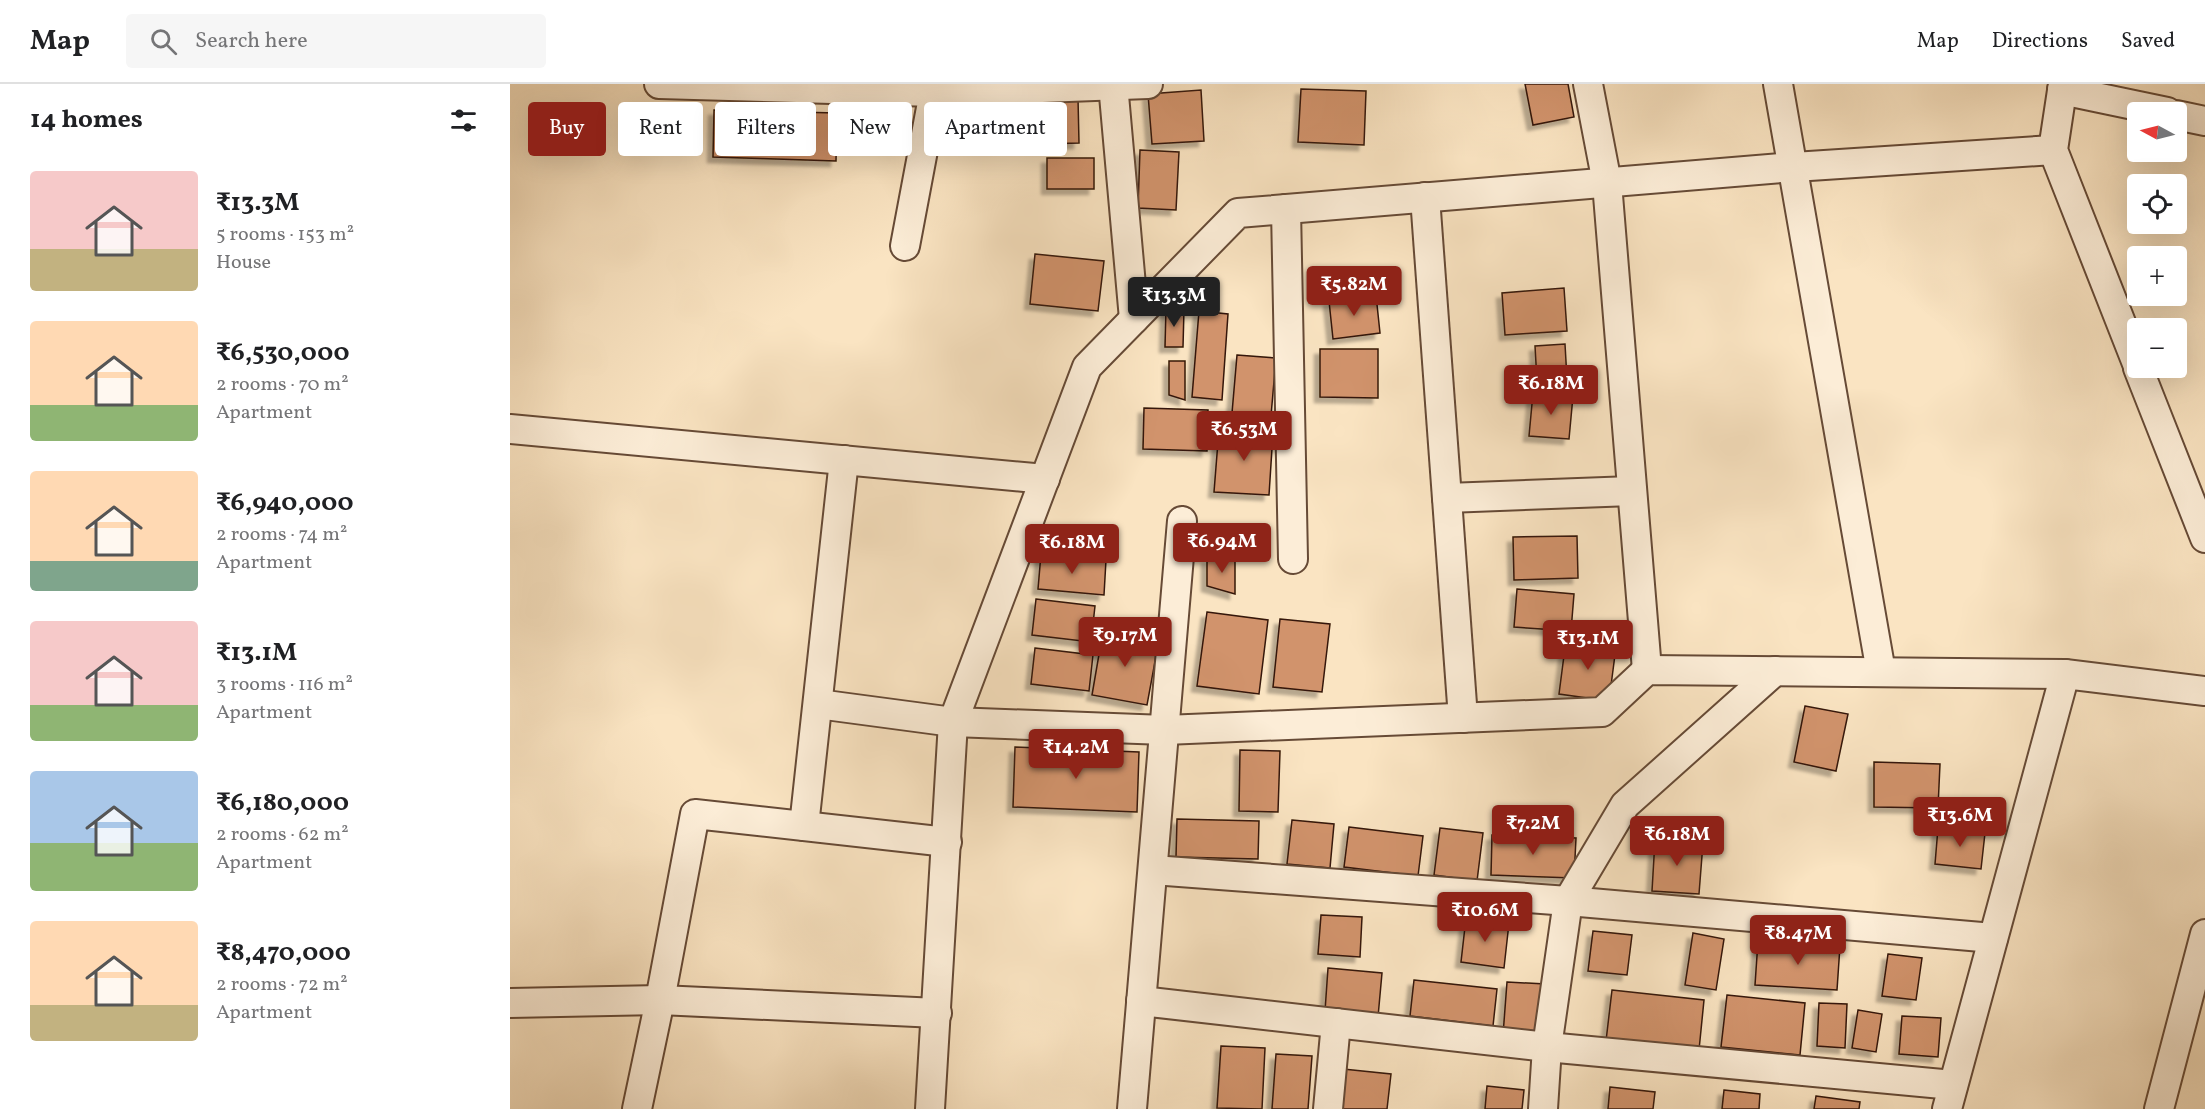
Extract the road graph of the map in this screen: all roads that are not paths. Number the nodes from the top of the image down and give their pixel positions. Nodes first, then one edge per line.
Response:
1 (659, 84) edge
2 (1148, 84) edge
3 (1588, 84) edge
4 (1778, 84) edge
5 (1113, 85) edge
6 (2063, 87) edge
7 (933, 88) edge
8 (2127, 103) edge
9 (2187, 117) edge
10 (2205, 121) edge
11 (2053, 150) junction
12 (1794, 167) junction
13 (1607, 183) junction
14 (1425, 197) junction
15 (1286, 209) junction
16 (905, 246) dead end
17 (1134, 319) junction
18 (2127, 339) edge
19 (2142, 378) edge
20 (510, 429) edge
21 (844, 460) junction
22 (1045, 479) junction
23 (1632, 490) junction
24 (1447, 498) junction
25 (1182, 521) dead end
26 (2205, 538) edge
27 (1293, 558) dead end
28 (1647, 670) junction
29 (1775, 671) junction
30 (1881, 672) junction
31 (2065, 674) junction
32 (2205, 691) edge
33 (818, 704) junction
34 (1463, 718) junction
35 (953, 722) junction
36 (1166, 730) junction
37 (804, 826) junction
38 (946, 842) junction
39 (1153, 870) junction
40 (1568, 901) junction
41 (2205, 934) edge
42 (1993, 938) junction
43 (660, 1000) junction
44 (1142, 1001) junction
45 (510, 1003) edge
46 (937, 1013) junction
47 (1336, 1023) junction
48 (1547, 1047) junction
49 (1950, 1097) edge
50 (637, 1109) edge
51 (930, 1109) edge
52 (1132, 1109) edge
53 (1328, 1109) edge
54 (1543, 1109) edge
55 (2159, 1109) edge

1 - 7 street
2 - 5 street
3 - 13 street
4 - 12 street
5 - 7 street
5 - 17 street
6 - 8 street
6 - 11 street
7 - 16 street
9 - 10 street
11 - 12 street
11 - 18 street
12 - 13 street
12 - 30 street
13 - 14 street
13 - 23 street
14 - 15 street
14 - 24 street
15 - 17 street
15 - 27 street
17 - 22 street
19 - 26 street
20 - 21 street
21 - 22 street
21 - 33 street
22 - 35 street
23 - 24 street
23 - 28 street
24 - 34 street
25 - 36 street
28 - 29 street
28 - 34 street
29 - 30 street
29 - 40 street
30 - 31 street
31 - 32 street
31 - 42 street
33 - 35 street
33 - 37 street
34 - 36 street
35 - 36 street
35 - 38 street
36 - 39 street
37 - 38 street
37 - 43 street
38 - 46 street
39 - 40 street
39 - 44 street
40 - 42 street
40 - 48 street
41 - 55 street
42 - 49 street
43 - 45 street
43 - 46 street
43 - 50 street
44 - 47 street
44 - 52 street
46 - 51 street
47 - 48 street
47 - 53 street
48 - 49 street
48 - 54 street

